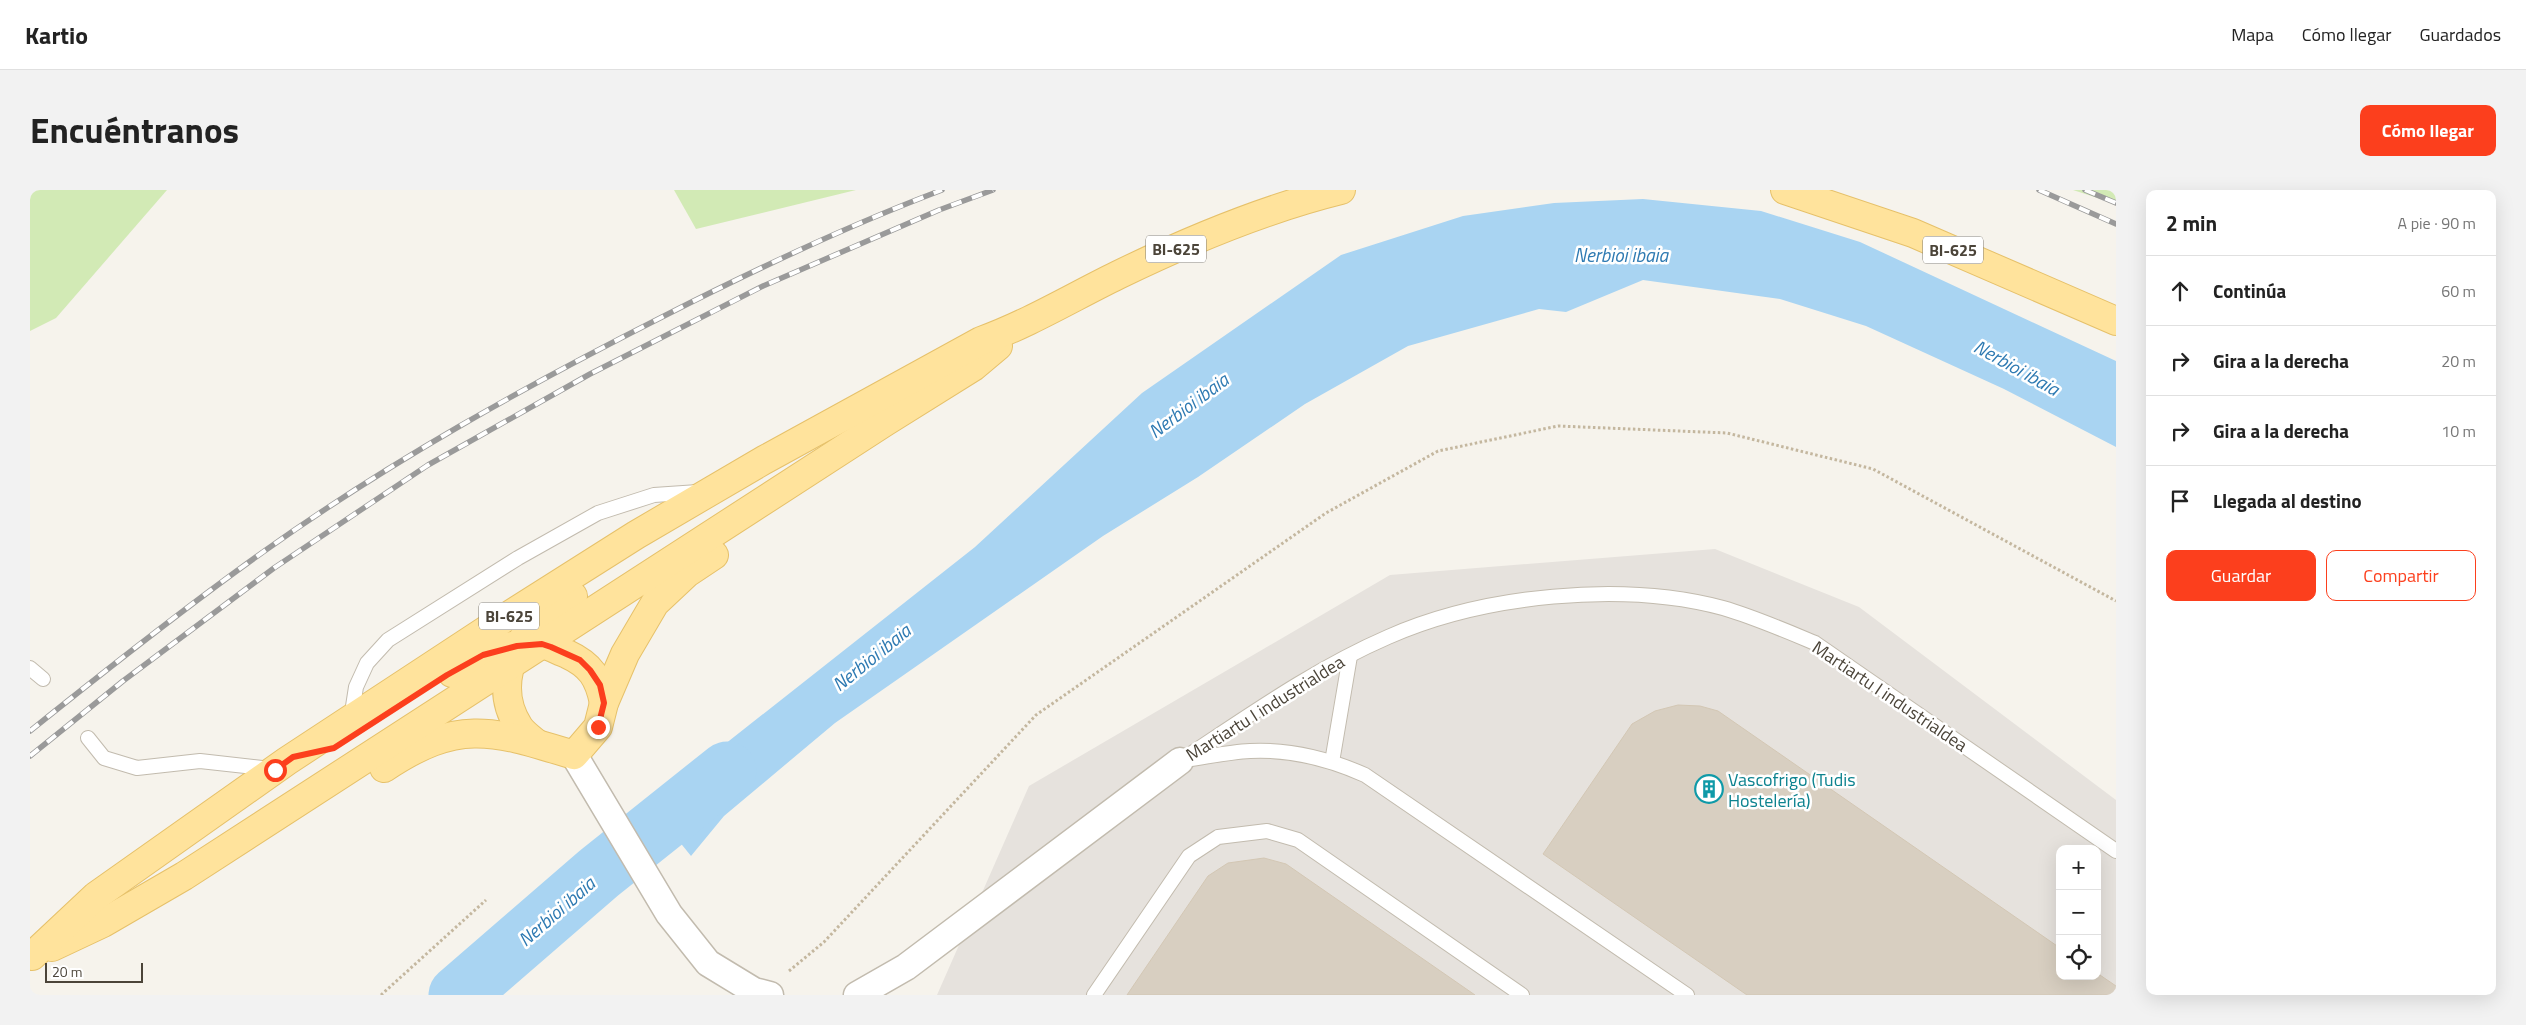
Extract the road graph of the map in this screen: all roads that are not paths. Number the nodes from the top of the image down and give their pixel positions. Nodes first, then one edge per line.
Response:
1 (1341, 190) edge
2 (1785, 190) edge
3 (2116, 321) edge
4 (1019, 327) junction
5 (906, 409) junction
6 (764, 460) junction
7 (711, 491) junction
8 (523, 652) junction
9 (1350, 656) junction
10 (30, 668) edge
11 (43, 679) dead end
12 (604, 703) junction
13 (350, 719) junction
14 (88, 738) dead end
15 (536, 743) junction
16 (574, 755) junction
17 (1180, 761) junction
18 (1332, 762) junction
19 (284, 763) junction
20 (2116, 851) edge
21 (184, 876) junction
22 (31, 957) edge
23 (762, 993) edge
24 (857, 995) edge
25 (1094, 995) edge
26 (1522, 995) edge
27 (1687, 995) edge

1 - 4 main road, BI-625
2 - 3 main road, BI-625
4 - 5 main road
4 - 6 main road, BI-625
5 - 8 main road
5 - 12 main road
6 - 7 main road, BI-625
6 - 8 main road
7 - 13 main road, BI-625
7 - 13 lane
8 - 12 main road
8 - 15 main road
8 - 19 main road
8 - 21 main road
9 - 17 lane, Martiartu I industrialdea
9 - 18 lane
9 - 20 lane, Martiartu I industrialdea
10 - 11 lane
12 - 16 main road
13 - 19 main road, BI-625
14 - 19 lane
15 - 16 main road
15 - 21 main road
16 - 23 street
17 - 18 lane, Martiartu I industrialdea
17 - 24 street
18 - 27 lane, Martiartu I industrialdea
19 - 22 main road, BI-625
21 - 22 main road
25 - 26 lane

